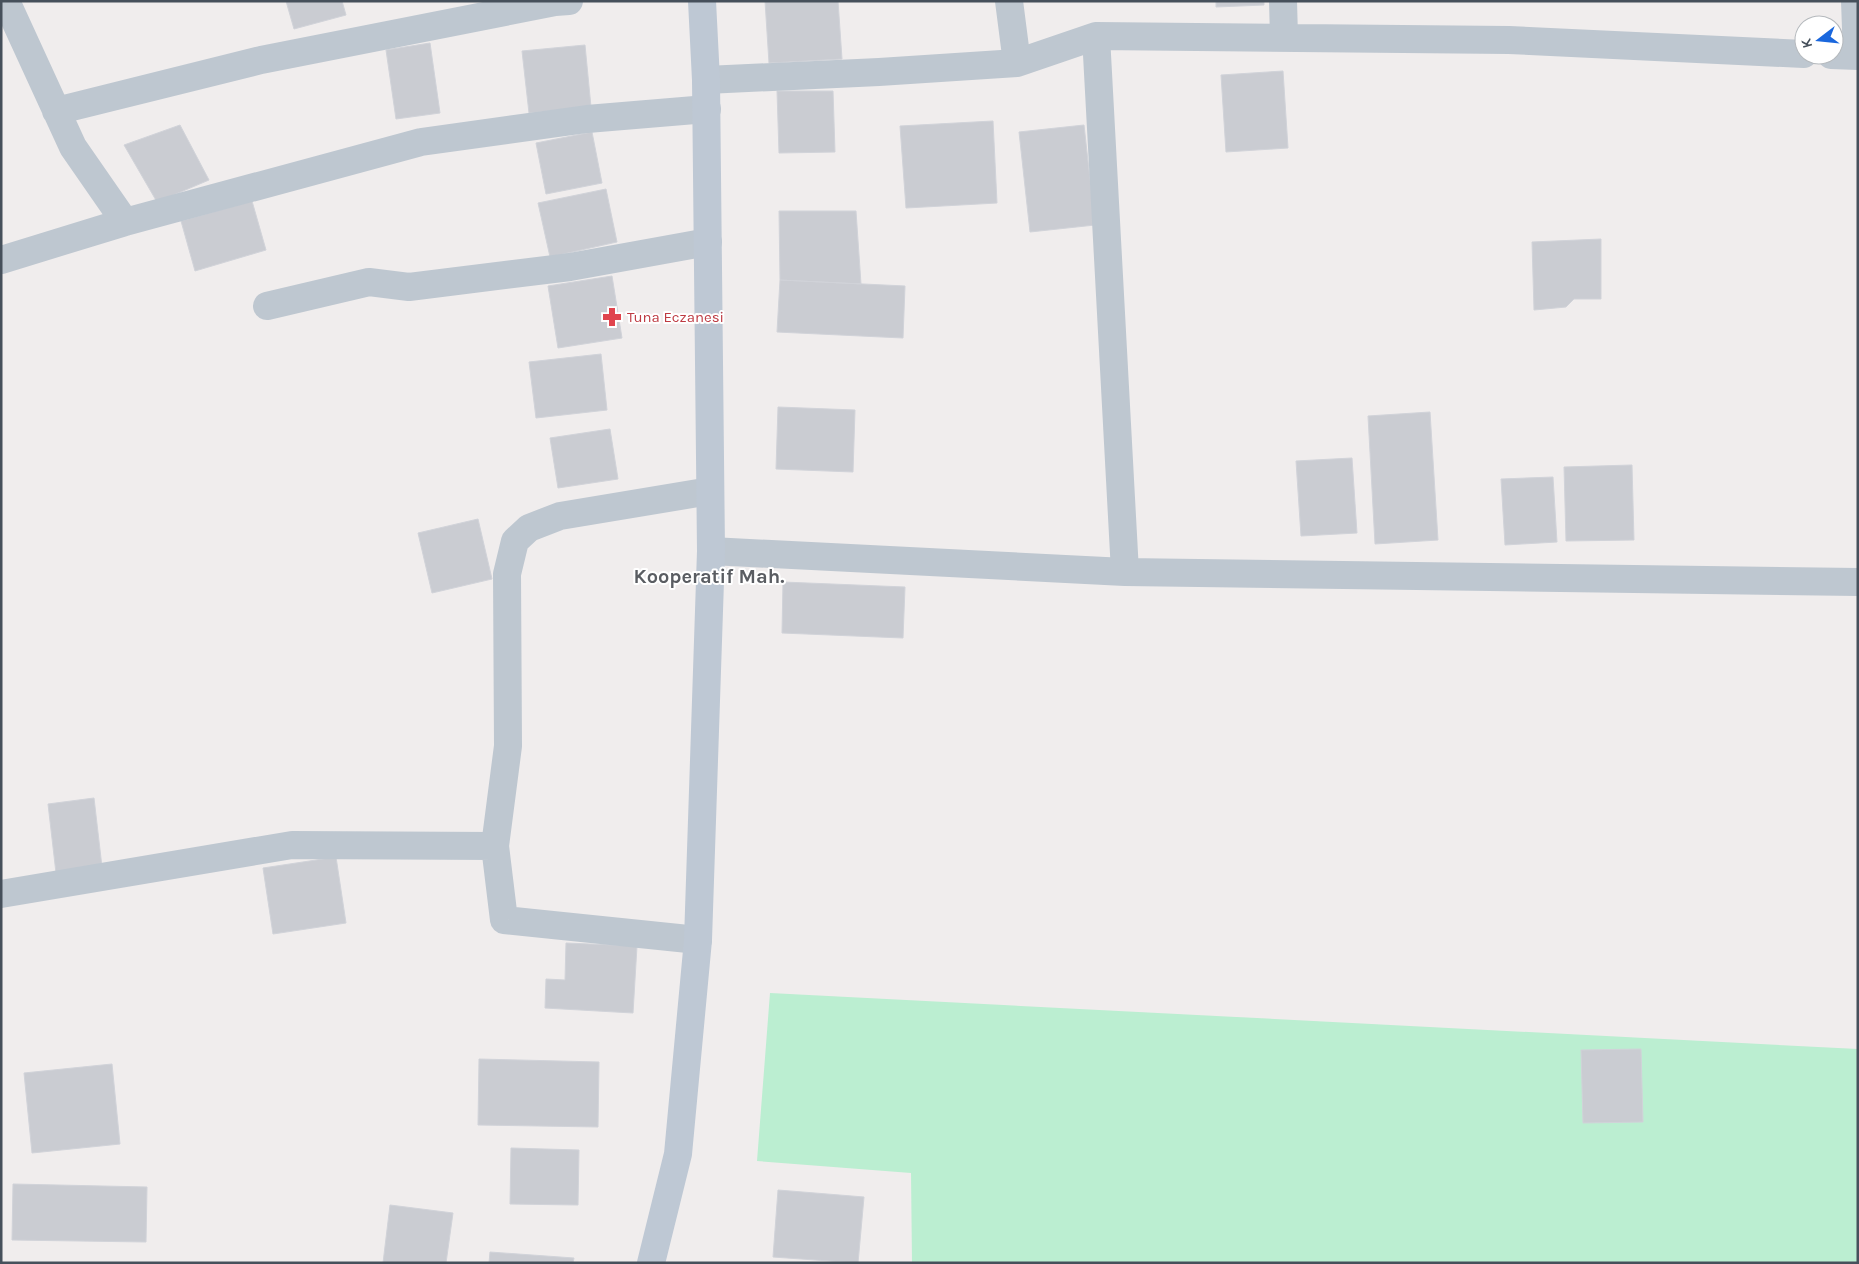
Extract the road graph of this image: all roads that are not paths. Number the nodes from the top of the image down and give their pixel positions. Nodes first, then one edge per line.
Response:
1 (6, 1) edge
2 (569, 1) edge
3 (702, 1) edge
4 (1009, 1) edge
5 (1283, 1) edge
6 (1850, 1) edge
7 (1096, 36) junction
8 (1284, 37) junction
9 (1794, 54) edge
10 (1847, 56) edge
11 (1017, 63) junction
12 (706, 80) junction
13 (706, 109) junction
14 (56, 111) junction
15 (125, 222) junction
16 (708, 242) junction
17 (1, 260) edge
18 (267, 306) dead end
19 (710, 491) junction
20 (711, 551) junction
21 (1125, 572) junction
22 (1858, 582) edge
23 (495, 846) junction
24 (1, 894) edge
25 (698, 940) junction
26 (651, 1263) edge

1 - 14 street
2 - 14 street
3 - 12 main road
4 - 11 street
5 - 8 street
6 - 10 lane
7 - 8 street
7 - 11 street
7 - 21 street
8 - 9 street
11 - 12 street
12 - 13 main road
13 - 15 street
13 - 16 main road
14 - 15 street
15 - 17 street
16 - 18 street
16 - 19 main road
19 - 20 main road
19 - 23 street
20 - 21 street
20 - 25 main road
21 - 22 street
23 - 24 street
23 - 25 street
25 - 26 main road

